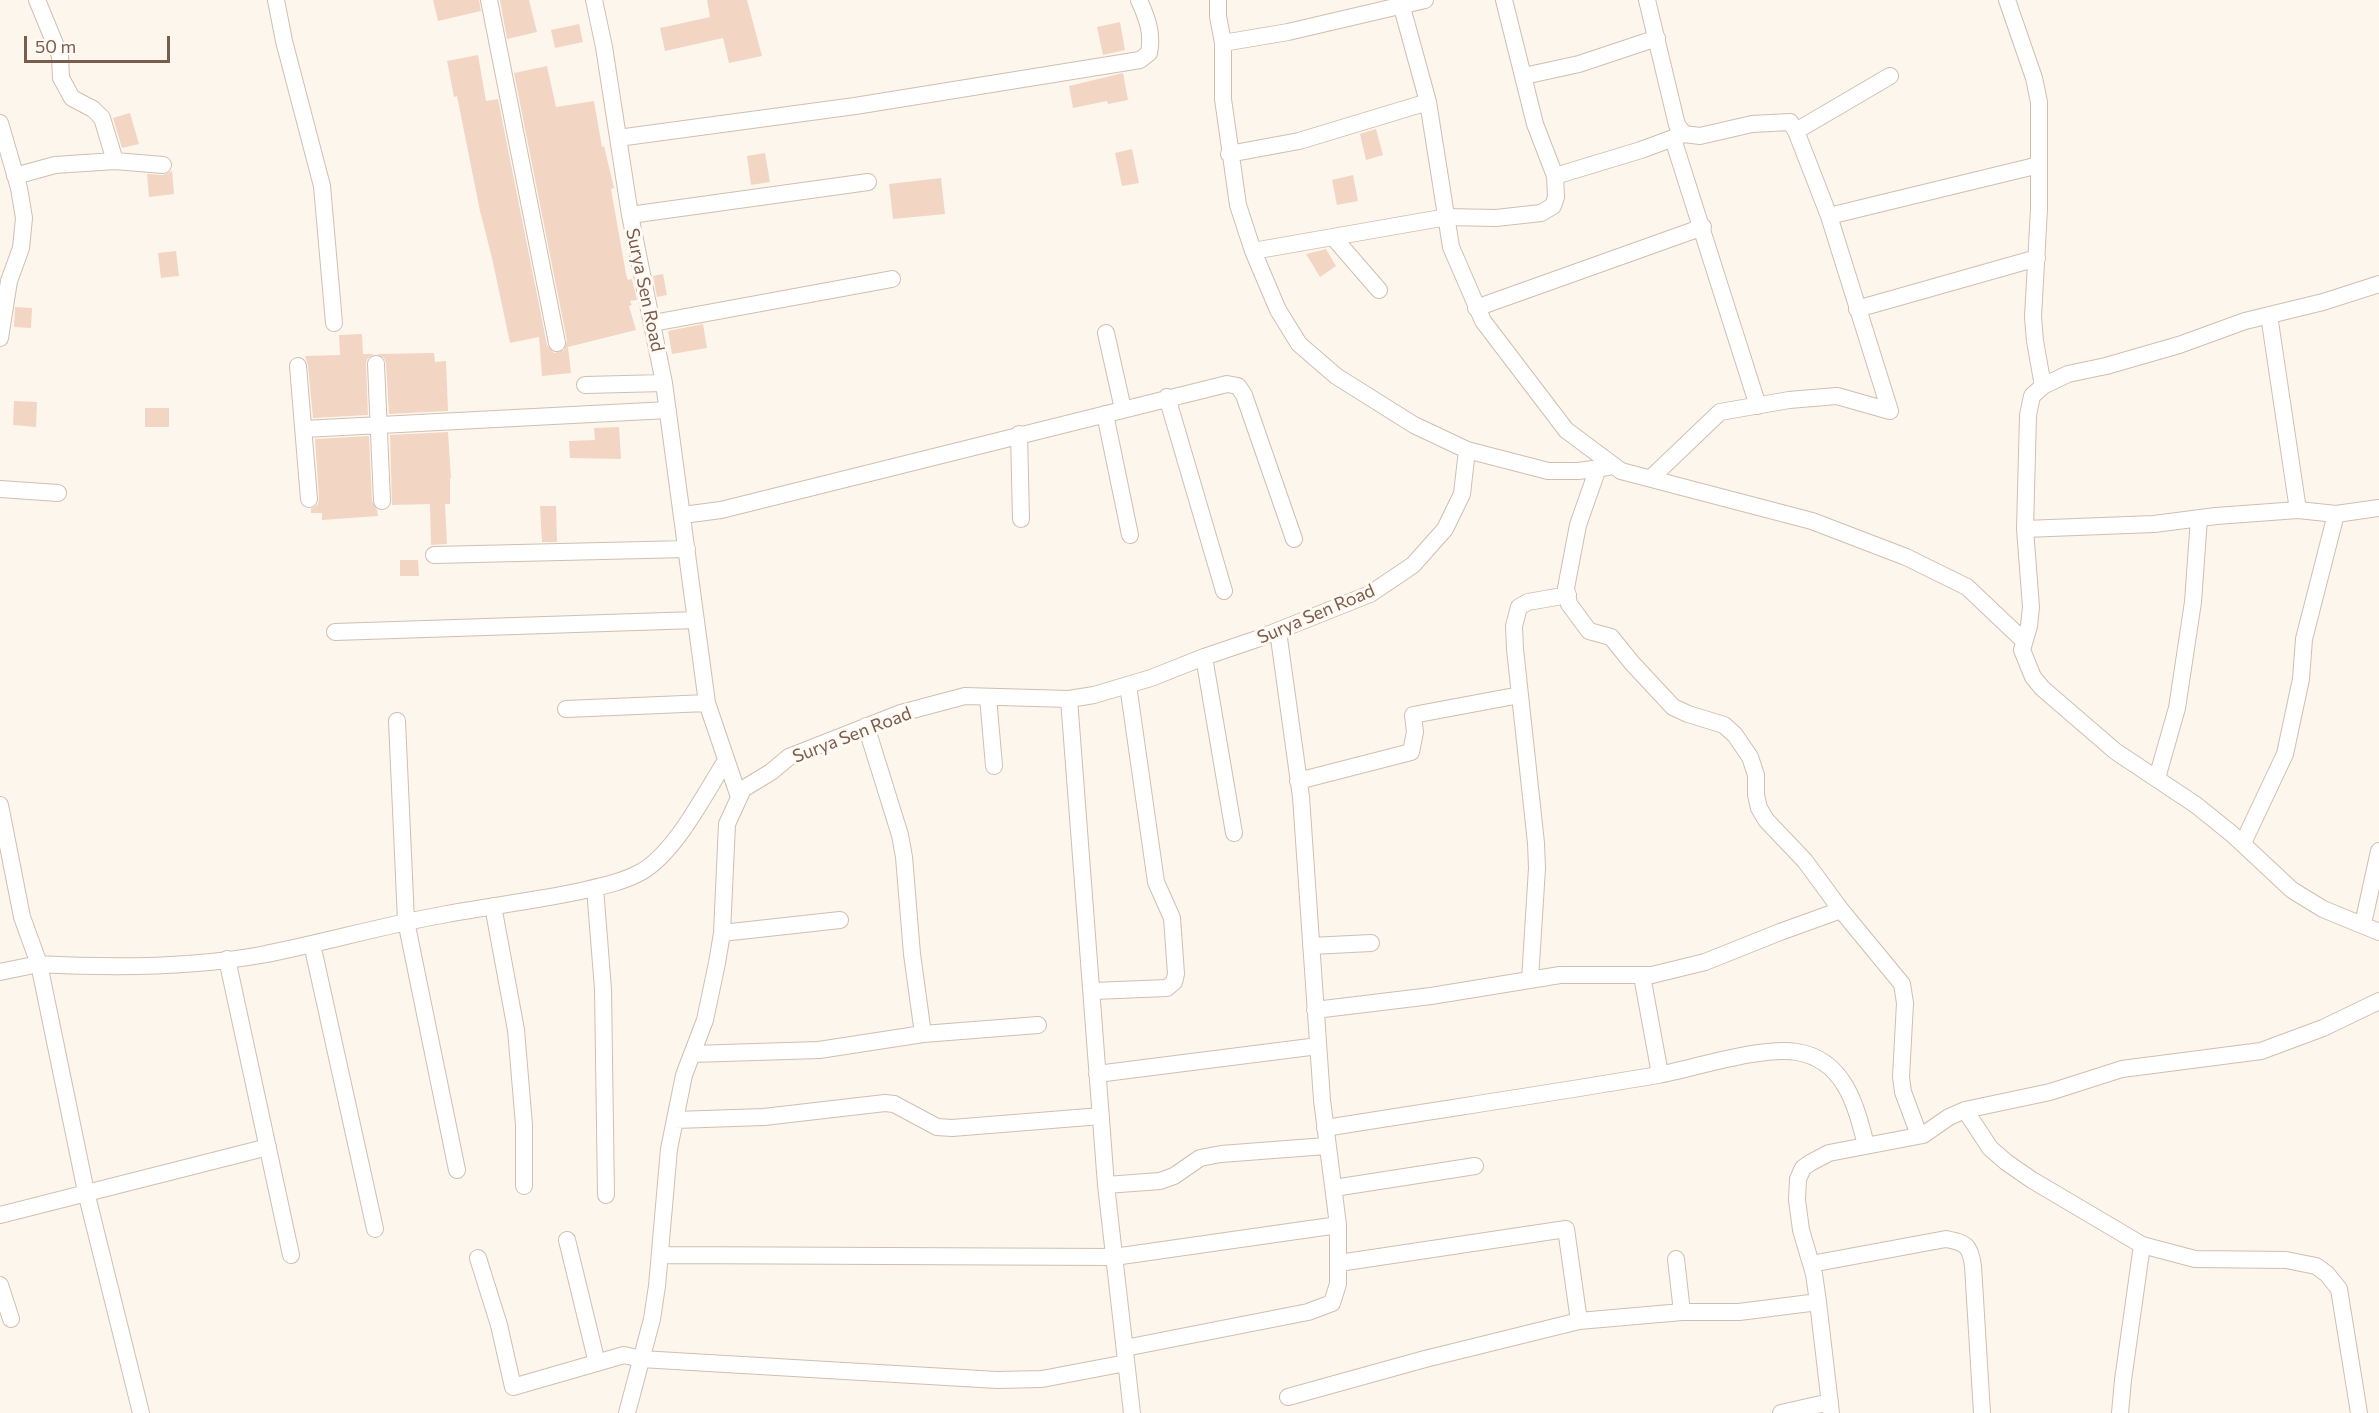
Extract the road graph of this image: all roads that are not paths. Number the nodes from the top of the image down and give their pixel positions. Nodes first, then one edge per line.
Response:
1 (37, 0) edge
2 (276, 0) edge
3 (489, 0) edge
4 (594, 0) edge
5 (1139, 0) edge
6 (1218, 0) edge
7 (1425, 0) edge
8 (1504, 0) edge
9 (1647, 0) edge
10 (2007, 0) edge
11 (1400, 3) edge
12 (1657, 38) junction
13 (1222, 43) junction
14 (1524, 76) junction
15 (1890, 76) dead end
16 (1428, 102) junction
17 (0, 123) edge
18 (1796, 131) junction
19 (1679, 136) junction
20 (618, 138) junction
21 (1230, 154) junction
22 (115, 161) junction
23 (163, 165) dead end
24 (2039, 165) junction
25 (15, 176) junction
26 (1555, 176) junction
27 (868, 182) dead end
28 (630, 214) junction
29 (1829, 216) junction
30 (1447, 217) junction
31 (1703, 227) junction
32 (1333, 237) junction
33 (1253, 251) junction
34 (2037, 258) junction
35 (892, 279) dead end
36 (2379, 284) edge
37 (1379, 290) dead end
38 (4, 292) edge
39 (1476, 308) junction
40 (1857, 309) junction
41 (2268, 315) junction
42 (334, 323) dead end
43 (653, 323) junction
44 (1106, 333) dead end
45 (0, 338) edge
46 (557, 343) dead end
47 (376, 364) dead end
48 (298, 366) dead end
49 (664, 383) junction
50 (585, 385) dead end
51 (2043, 386) junction
52 (1167, 397) junction
53 (1758, 406) junction
54 (1123, 409) junction
55 (668, 410) junction
56 (1105, 414) junction
57 (379, 423) junction
58 (304, 429) junction
59 (1019, 434) junction
60 (1467, 450) junction
61 (1606, 467) junction
62 (1651, 478) junction
63 (0, 489) edge
64 (58, 493) dead end
65 (309, 499) dead end
66 (382, 501) dead end
67 (2379, 508) edge
68 (2298, 510) junction
69 (2336, 514) junction
70 (683, 515) junction
71 (2199, 518) junction
72 (1021, 519) dead end
73 (2025, 529) junction
74 (1130, 535) dead end
75 (1294, 539) dead end
76 (687, 549) junction
77 (434, 555) dead end
78 (1224, 591) dead end
79 (1568, 595) junction
80 (696, 620) junction
81 (1278, 631) junction
82 (335, 632) dead end
83 (2024, 641) junction
84 (1204, 657) junction
85 (1128, 685) junction
86 (1520, 695) junction
87 (988, 697) junction
88 (1070, 699) junction
89 (707, 703) junction
90 (566, 709) dead end
91 (397, 721) dead end
92 (866, 726) junction
93 (725, 762) junction
94 (994, 766) dead end
95 (2157, 778) junction
96 (1298, 781) junction
97 (739, 797) junction
98 (0, 805) edge
99 (1234, 833) dead end
100 (2242, 843) junction
101 (2379, 851) edge
102 (595, 888) junction
103 (493, 906) junction
104 (1841, 910) junction
105 (840, 920) dead end
106 (406, 921) junction
107 (2363, 924) junction
108 (2379, 932) edge
109 (722, 933) junction
110 (1371, 943) dead end
111 (312, 944) junction
112 (1311, 946) junction
113 (227, 960) junction
114 (39, 964) junction
115 (0, 972) edge
116 (1642, 976) junction
117 (1530, 980) junction
118 (1093, 991) junction
119 (2379, 1001) edge
120 (1315, 1010) junction
121 (1038, 1025) dead end
122 (923, 1034) junction
123 (1318, 1046) junction
124 (692, 1054) junction
125 (1097, 1074) junction
126 (1660, 1074) junction
127 (1965, 1110) junction
128 (1101, 1116) junction
129 (675, 1120) junction
130 (1324, 1128) junction
131 (1919, 1135) junction
132 (1866, 1145) junction
133 (1326, 1146) junction
134 (268, 1147) junction
135 (1475, 1166) dead end
136 (457, 1170) dead end
137 (524, 1185) dead end
138 (1106, 1185) junction
139 (1334, 1188) junction
140 (86, 1192) junction
141 (606, 1195) dead end
142 (0, 1215) edge
143 (1338, 1225) junction
144 (375, 1229) dead end
145 (567, 1240) dead end
146 (2142, 1245) junction
147 (291, 1255) dead end
148 (660, 1255) junction
149 (1114, 1257) junction
150 (478, 1258) dead end
151 (1676, 1259) dead end
152 (1339, 1263) junction
153 (1811, 1264) junction
154 (0, 1284) edge
155 (1818, 1302) junction
156 (1682, 1312) junction
157 (11, 1319) dead end
158 (1579, 1322) junction
159 (1125, 1355) junction
160 (641, 1359) junction
161 (597, 1363) junction
162 (1288, 1397) dead end
163 (1830, 1407) edge
164 (141, 1413) edge
165 (627, 1413) edge
166 (1132, 1413) edge
167 (1781, 1413) edge
168 (1982, 1413) edge
169 (2120, 1413) edge
170 (2359, 1413) edge

1 - 22 street
2 - 42 street
3 - 46 street
4 - 20 street, Surya Sen Road
5 - 20 street
6 - 13 street
7 - 11 street
8 - 14 street
9 - 12 street
10 - 24 street
11 - 13 street
11 - 16 street
12 - 14 street
12 - 19 street
13 - 21 street
14 - 26 street
15 - 18 street
16 - 21 street
16 - 30 street
17 - 25 street
18 - 19 street
18 - 29 street
19 - 26 street
19 - 31 street
20 - 28 street, Surya Sen Road
21 - 33 street
22 - 23 street
22 - 25 street
24 - 29 street
24 - 34 street
25 - 38 street
26 - 30 street
27 - 28 street
28 - 43 street, Surya Sen Road
29 - 40 street
30 - 32 street
30 - 39 street
31 - 39 street
31 - 53 street
32 - 33 street
32 - 37 street
33 - 60 street
34 - 40 street
34 - 51 street
35 - 43 street
36 - 41 street
38 - 45 street
39 - 61 street
40 - 53 street
41 - 51 street
41 - 68 street
43 - 49 street, Surya Sen Road
44 - 54 street
47 - 57 street
48 - 58 street
49 - 50 street
49 - 55 street, Surya Sen Road
51 - 73 street
52 - 54 street
52 - 75 street
52 - 78 street
53 - 62 street
54 - 56 street
55 - 57 street
55 - 70 street, Surya Sen Road
56 - 59 street
56 - 74 street
57 - 58 street
57 - 66 street
58 - 65 street
59 - 70 street
59 - 72 street
60 - 61 street
60 - 81 street, Surya Sen Road
61 - 62 street
61 - 79 street
62 - 83 street
63 - 64 street
67 - 69 street
68 - 69 street
68 - 71 street
69 - 100 street
70 - 76 street, Surya Sen Road
71 - 73 street
71 - 95 street
73 - 83 street
76 - 77 street
76 - 80 street, Surya Sen Road
79 - 86 street
79 - 104 street
80 - 82 street
80 - 89 street, Surya Sen Road
81 - 84 street, Surya Sen Road
81 - 96 street
83 - 95 street
84 - 85 street, Surya Sen Road
84 - 99 street
85 - 88 street, Surya Sen Road
85 - 118 street
86 - 96 street
86 - 117 street
87 - 88 street, Surya Sen Road
87 - 92 street, Surya Sen Road
87 - 94 street
88 - 118 street
89 - 90 street
89 - 93 street, Surya Sen Road
91 - 106 street
92 - 97 street, Surya Sen Road
92 - 122 street
93 - 97 street, Surya Sen Road
93 - 102 street
95 - 100 street
96 - 112 street
97 - 109 street
98 - 114 street
100 - 107 street
101 - 107 street
102 - 103 street
102 - 141 street
103 - 106 street
103 - 137 street
104 - 116 street
104 - 131 street
105 - 109 street
106 - 111 street
106 - 136 street
107 - 108 street
109 - 124 street
110 - 112 street
111 - 113 street
111 - 144 street
112 - 120 street
113 - 114 street
113 - 134 street
114 - 115 street
114 - 140 street
116 - 117 street
116 - 126 street
117 - 120 street
118 - 125 street
119 - 127 street
120 - 123 street
121 - 122 street
122 - 124 street
123 - 125 street
123 - 130 street
124 - 129 street
125 - 128 street
126 - 130 street
126 - 132 street
127 - 131 street
127 - 146 street
128 - 129 street
128 - 138 street
129 - 148 street
130 - 133 street
131 - 132 street
132 - 153 street
133 - 138 street
133 - 139 street
134 - 140 street
134 - 147 street
135 - 139 street
138 - 149 street
139 - 143 street
140 - 142 street
140 - 164 street
143 - 149 street
143 - 152 street
145 - 161 street
146 - 169 street
146 - 170 street
148 - 149 street
148 - 160 street
149 - 159 street
150 - 161 street
151 - 156 street
152 - 158 street
152 - 159 street
153 - 155 street
153 - 168 street
154 - 157 street
155 - 156 street
155 - 163 street
156 - 158 street
158 - 162 street
159 - 160 street
159 - 166 street
160 - 161 street
160 - 165 street
163 - 167 street

